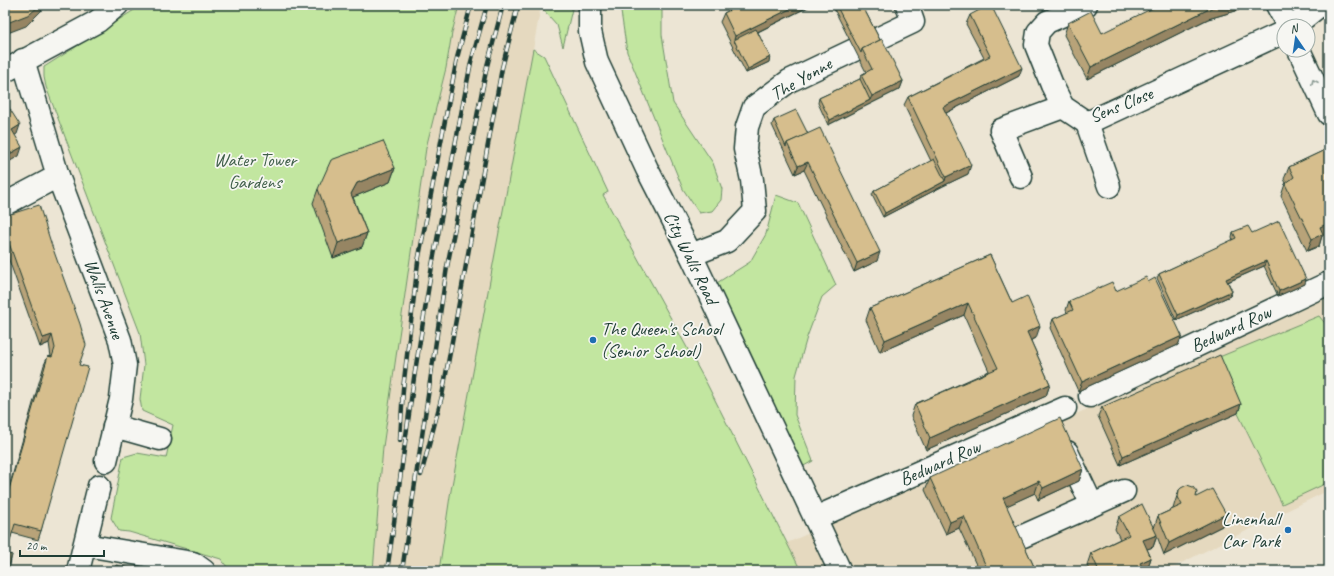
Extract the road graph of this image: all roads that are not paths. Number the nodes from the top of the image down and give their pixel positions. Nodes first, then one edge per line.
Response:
1 (117, 5) edge
2 (590, 5) edge
3 (907, 5) edge
4 (1086, 5) edge
5 (1277, 5) edge
6 (1320, 5) edge
7 (1284, 18) edge
8 (1304, 18) edge
9 (1276, 36) edge
10 (1303, 58) edge
11 (14, 65) edge
12 (1063, 107) junction
13 (1329, 114) edge
14 (1087, 123) junction
15 (58, 176) junction
16 (1021, 177) dead end
17 (1109, 186) dead end
18 (6, 203) edge
19 (691, 255) junction
20 (1329, 283) edge
21 (1090, 396) dead end
22 (114, 426) junction
23 (160, 439) dead end
24 (106, 461) dead end
25 (98, 486) dead end
26 (1124, 491) dead end
27 (1092, 505) junction
28 (815, 518) junction
29 (1021, 537) edge
30 (85, 546) junction
31 (78, 571) edge
32 (204, 571) edge
33 (840, 571) edge

1 - 11 main road
2 - 19 main road, City Walls Road
3 - 19 main road, The Yonne
4 - 12 main road, Sens Close
5 - 7 main road
6 - 8 main road
9 - 14 main road, Sens Close
13 -> 10 main road
11 - 15 main road, Walls Avenue
12 - 14 main road, Sens Close
12 - 16 main road
14 - 17 main road
15 - 18 main road
15 - 22 main road, Walls Avenue
19 - 28 main road, City Walls Road
20 - 21 main road, Bedward Row
22 - 23 main road
22 - 24 main road, Walls Avenue
25 - 30 main road
26 - 27 main road
27 - 28 main road, Bedward Row
27 - 29 main road
28 - 33 main road, City Walls Road
30 - 31 main road
30 - 32 main road

